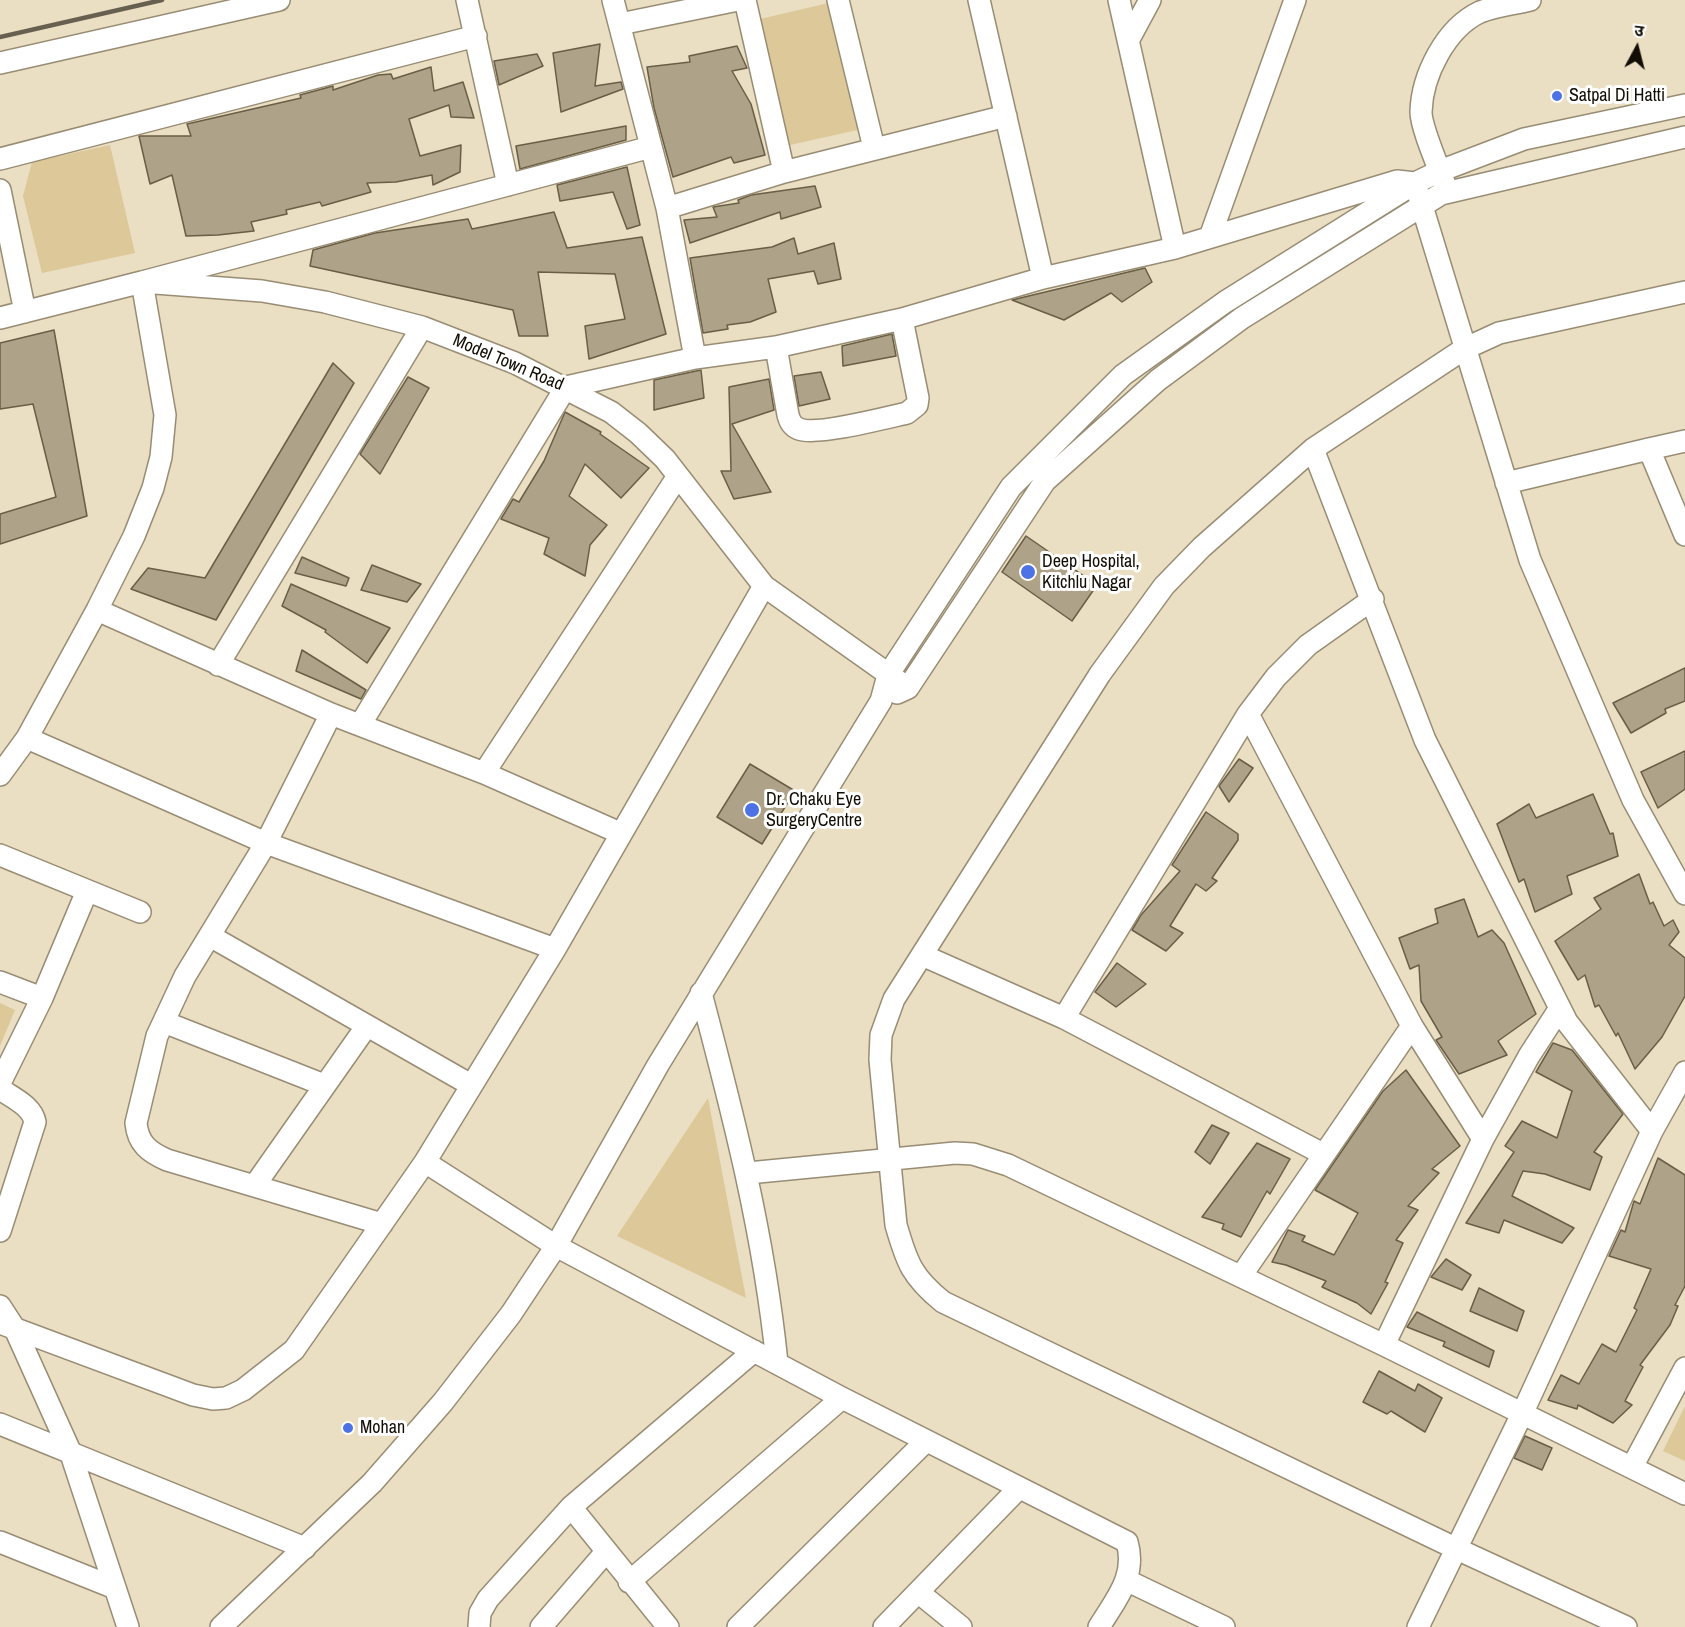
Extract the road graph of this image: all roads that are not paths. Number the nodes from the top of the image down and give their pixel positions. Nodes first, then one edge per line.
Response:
1 (279, 0) edge
2 (467, 0) edge
3 (613, 0) edge
4 (738, 0) edge
5 (745, 0) edge
6 (838, 0) edge
7 (979, 0) edge
8 (1119, 0) edge
9 (1150, 0) edge
10 (1295, 0) edge
11 (1530, 0) edge
12 (620, 24) junction
13 (476, 36) junction
14 (1129, 39) junction
15 (0, 63) edge
16 (1685, 105) edge
17 (1006, 116) junction
18 (1685, 137) edge
19 (651, 147) junction
20 (874, 148) junction
21 (0, 159) edge
22 (1440, 171) junction
23 (784, 172) junction
24 (1415, 183) junction
25 (507, 185) junction
26 (0, 190) edge
27 (1447, 191) junction
28 (1423, 203) junction
29 (667, 208) junction
30 (1210, 237) junction
31 (1175, 248) junction
32 (1043, 278) junction
33 (142, 282) junction
34 (1685, 292) edge
35 (25, 312) junction
36 (0, 318) edge
37 (902, 319) junction
38 (422, 327) junction
39 (776, 347) junction
40 (1464, 348) junction
41 (695, 358) junction
42 (566, 387) junction
43 (1685, 441) edge
44 (1313, 449) junction
45 (1649, 449) junction
46 (678, 476) junction
47 (1506, 483) junction
48 (1685, 535) edge
49 (764, 586) junction
50 (1373, 599) junction
51 (96, 610) junction
52 (218, 665) junction
53 (888, 675) junction
54 (908, 688) junction
55 (882, 701) junction
56 (331, 714) junction
57 (1248, 714) junction
58 (360, 725) junction
59 (27, 738) junction
60 (484, 773) junction
61 (0, 775) edge
62 (620, 833) junction
63 (266, 843) junction
64 (0, 855) edge
65 (87, 891) junction
66 (1685, 894) edge
67 (140, 912) dead end
68 (210, 936) junction
69 (555, 949) junction
70 (922, 955) junction
71 (0, 981) edge
72 (701, 993) junction
73 (42, 998) junction
74 (1560, 1008) junction
75 (1064, 1018) junction
76 (164, 1022) junction
77 (1412, 1026) junction
78 (366, 1027) junction
79 (1685, 1072) edge
80 (0, 1083) edge
81 (324, 1085) junction
82 (471, 1085) junction
83 (0, 1089) edge
84 (1652, 1131) junction
85 (1483, 1139) junction
86 (1323, 1154) junction
87 (888, 1158) junction
88 (425, 1162) junction
89 (748, 1173) junction
90 (255, 1185) junction
91 (382, 1224) junction
92 (0, 1232) edge
93 (556, 1246) junction
94 (1241, 1276) junction
95 (0, 1306) edge
96 (8, 1326) edge
97 (1384, 1345) junction
98 (754, 1351) junction
99 (777, 1363) junction
100 (1685, 1368) edge
101 (842, 1398) junction
102 (1523, 1412) junction
103 (0, 1424) edge
104 (926, 1442) junction
105 (69, 1451) junction
106 (1632, 1467) junction
107 (1018, 1489) junction
108 (1685, 1494) edge
109 (571, 1507) junction
110 (0, 1542) edge
111 (305, 1548) junction
112 (1457, 1549) junction
113 (606, 1553) junction
114 (1128, 1581) junction
115 (629, 1582) junction
116 (115, 1588) junction
117 (918, 1592) junction
118 (128, 1627) edge
119 (221, 1627) edge
120 (479, 1627) edge
121 (541, 1627) edge
122 (668, 1627) edge
123 (738, 1627) edge
124 (884, 1627) edge
125 (961, 1627) edge
126 (1099, 1627) edge
127 (1224, 1627) edge
128 (1418, 1627) edge
129 (1626, 1627) edge

1 - 15 street
2 - 13 street
3 - 12 street
4 - 12 street
5 - 23 street
6 - 20 street
7 - 17 street
8 - 14 street
9 - 14 street
10 - 30 street
11 - 22 street
12 - 19 street
13 - 21 street
13 - 25 street
14 - 31 street
16 - 22 street
17 - 20 street
17 - 32 street
18 - 27 street
19 - 25 street
19 - 29 street
20 - 23 street
22 - 24 street
22 - 27 street
23 - 29 street
24 - 28 street
24 - 30 street
24 - 53 street
25 - 33 street
26 - 35 street
27 - 28 street
28 - 40 street
28 - 54 street
29 - 41 street
30 - 31 street
31 - 32 street
32 - 37 street
33 - 35 street, Model Town Road
33 - 38 street, Model Town Road
33 - 51 street
34 - 40 street
35 - 36 street, Model Town Road
37 - 39 street
37 - 39 street
38 - 42 street, Model Town Road
38 - 52 street
39 - 41 street
40 - 44 street
40 - 47 street
41 - 42 street
42 - 46 street, Model Town Road
42 - 58 street
43 - 45 street
44 - 50 street
44 - 70 street
45 - 47 street
45 - 48 street
46 - 49 street, Model Town Road
46 - 60 street
47 - 66 street
49 - 53 street, Model Town Road
49 - 62 street
50 - 57 street
50 - 74 street
51 - 52 street
51 - 59 street
52 - 56 street
53 - 54 street, Model Town Road
53 - 55 street
54 - 55 street
55 - 72 street
56 - 58 street
56 - 63 street
57 - 75 street
57 - 77 street
58 - 60 street
59 - 61 street
59 - 63 street
60 - 62 street
62 - 69 street
63 - 68 street
63 - 69 street
64 - 65 street
65 - 67 street
65 - 73 street
68 - 76 street
68 - 78 street
69 - 82 street
70 - 75 street
70 - 87 street
71 - 73 street
72 - 89 street
72 - 93 street
73 - 80 street
74 - 84 street
74 - 85 street
75 - 86 street
76 - 81 street
76 - 90 street
77 - 85 street
77 - 86 street
78 - 81 street
78 - 82 street
79 - 84 street
81 - 90 street
82 - 88 street
83 - 92 street
84 - 102 street
85 - 97 street
86 - 94 street
87 - 89 street
87 - 94 street
87 - 112 street
88 - 91 street
88 - 93 street
89 - 99 street
90 - 91 street
91 - 96 street
93 - 98 street
93 - 111 street
94 - 97 street
95 - 96 street
96 - 105 street
97 - 102 street
98 - 99 street
98 - 109 street
99 - 101 street
100 - 106 street
101 - 104 street
101 - 115 street
102 - 106 street
102 - 112 street
103 - 105 street
104 - 107 street
104 - 123 street
105 - 111 street
105 - 116 street
106 - 108 street
107 - 114 street
107 - 117 street
109 - 113 street
109 - 120 street
110 - 116 street
111 - 119 street
112 - 128 street
112 - 129 street
113 - 115 street
113 - 121 street
114 - 126 street
114 - 127 street
115 - 122 street
116 - 118 street
117 - 124 street
117 - 125 street

